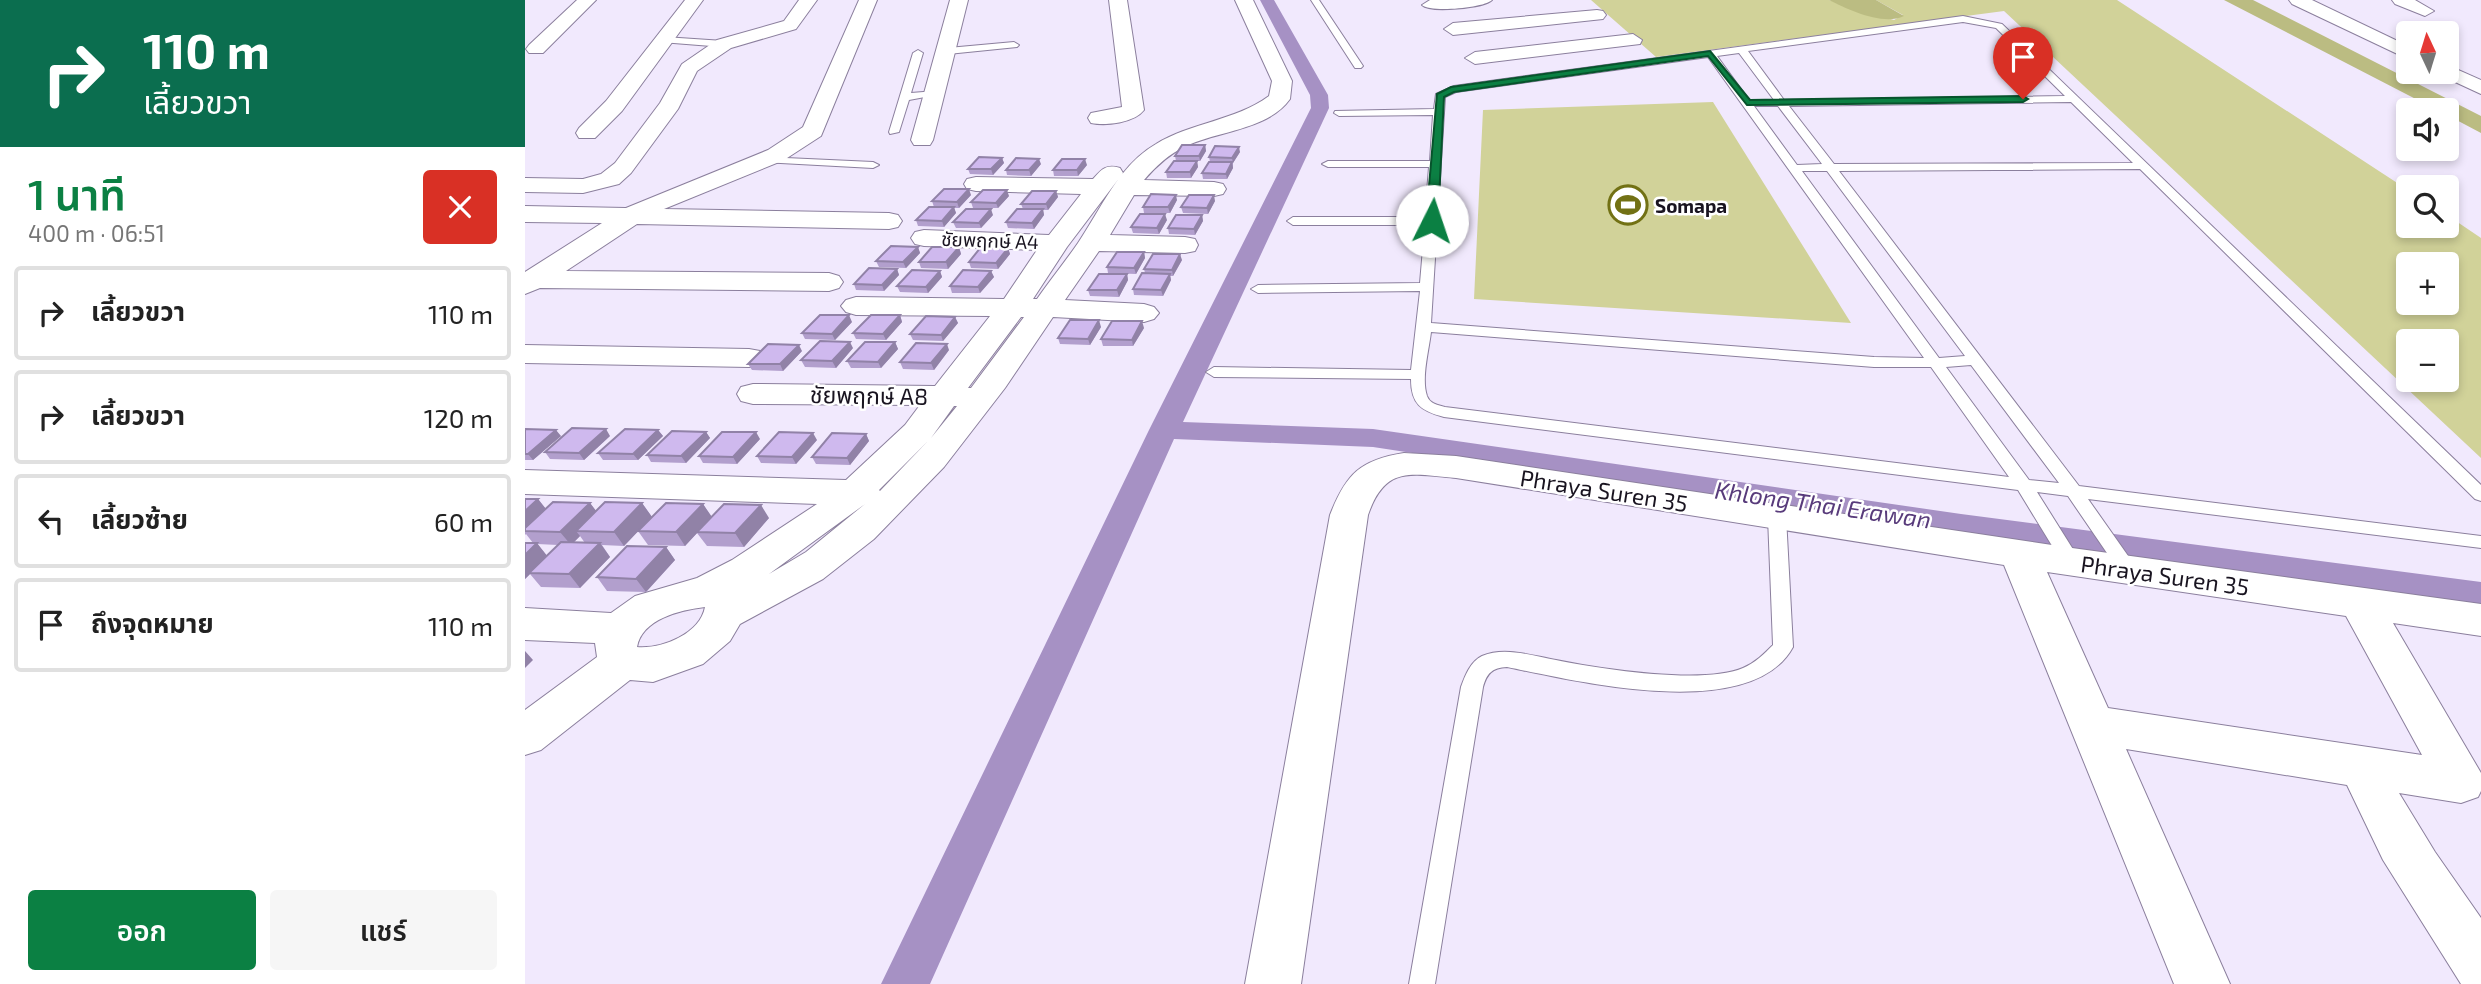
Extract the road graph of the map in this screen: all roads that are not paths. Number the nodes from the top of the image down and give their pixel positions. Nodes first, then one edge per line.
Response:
1 (587, 0) edge
2 (694, 0) edge
3 (808, 0) edge
4 (868, 0) edge
5 (959, 0) edge
6 (1118, 0) edge
7 (1226, 0) edge
8 (1244, 0) edge
9 (1315, 0) edge
10 (1483, 0) edge
11 (2298, 0) edge
12 (2401, 0) edge
13 (1423, 3) edge
14 (1524, 7) dead end
15 (2425, 11) dead end
16 (1597, 15) dead end
17 (1540, 21) junction
18 (664, 40) junction
19 (1633, 40) dead end
20 (724, 44) junction
21 (1014, 45) dead end
22 (1572, 47) junction
23 (2396, 47) edge
24 (536, 49) dead end
25 (1741, 49) junction
26 (948, 51) junction
27 (918, 53) dead end
28 (1710, 53) junction
29 (1475, 58) dead end
30 (1358, 66) dead end
31 (2459, 77) edge
32 (1273, 87) junction
33 (2481, 88) edge
34 (936, 94) junction
35 (905, 97) junction
36 (2074, 99) junction
37 (1782, 102) junction
38 (1747, 103) junction
39 (1440, 112) junction
40 (1339, 113) dead end
41 (1099, 117) dead end
42 (894, 132) dead end
43 (587, 133) dead end
44 (922, 140) dead end
45 (764, 160) junction
46 (1328, 164) dead end
47 (1436, 164) junction
48 (873, 165) dead end
49 (2144, 166) junction
50 (1794, 167) junction
51 (1831, 167) junction
52 (976, 184) dead end
53 (525, 185) edge
54 (1114, 187) junction
55 (1214, 189) dead end
56 (525, 214) edge
57 (630, 216) junction
58 (889, 220) dead end
59 (1432, 221) junction
60 (1293, 222) dead end
61 (924, 239) dead end
62 (1056, 243) junction
63 (1092, 243) junction
64 (1185, 245) dead end
65 (528, 281) edge
66 (829, 282) dead end
67 (1427, 287) junction
68 (1258, 289) dead end
69 (856, 306) dead end
70 (1012, 307) junction
71 (1044, 308) junction
72 (1144, 313) dead end
73 (1424, 327) junction
74 (525, 354) edge
75 (749, 358) dead end
76 (1975, 360) junction
77 (1935, 363) junction
78 (1214, 372) dead end
79 (1417, 375) junction
80 (753, 394) dead end
81 (944, 396) junction
82 (984, 396) junction
83 (525, 482) edge
84 (2023, 484) junction
85 (2074, 491) junction
86 (855, 493) junction
87 (898, 494) junction
88 (2481, 495) edge
89 (1777, 517) junction
90 (2481, 542) edge
91 (2018, 553) junction
92 (2072, 562) junction
93 (2129, 570) junction
94 (716, 602) junction
95 (2360, 603) junction
96 (2481, 620) edge
97 (525, 624) edge
98 (623, 645) junction
99 (2092, 725) junction
100 (525, 736) edge
101 (2364, 767) junction
102 (2471, 784) edge
103 (2481, 965) edge
104 (1273, 984) edge
105 (1422, 984) edge
106 (2202, 984) edge

1 - 24 street
2 - 18 street
3 - 20 street
4 - 45 street
5 - 26 street
6 - 41 street
7 - 32 street
8 - 32 street
9 - 30 lane
10 - 13 street
11 - 23 street
12 - 15 street
13 - 17 street
14 - 17 street
16 - 17 street
17 - 22 street
18 - 20 lane
18 - 43 street
19 - 22 street
20 - 53 street
21 - 26 lane
22 - 29 street
25 - 28 lane
25 - 36 lane
25 - 37 lane
26 - 34 street
27 - 35 lane
28 - 38 lane
28 - 39 lane
31 - 33 street
32 - 54 street
34 - 35 lane
34 - 44 street
35 - 42 lane
36 - 37 lane
36 - 49 lane
37 - 38 lane
37 - 51 lane
38 - 50 lane
39 - 40 lane
39 - 47 lane
45 - 48 lane
45 - 57 street
46 - 47 lane
47 - 59 lane
49 - 51 lane
49 - 88 lane
50 - 51 lane
50 - 77 lane
51 - 76 lane
52 - 54 street
54 - 55 street
54 - 62 street
54 - 63 street
56 - 57 street
57 - 58 street
57 - 65 street
59 - 60 lane
59 - 67 lane
61 - 62 street, ชัยพฤกษ์ A4
62 - 70 street
63 - 64 street
63 - 71 street
65 - 66 street
67 - 68 lane
67 - 73 lane
69 - 70 street
70 - 71 street
70 - 81 street
71 - 72 street
71 - 82 street
73 - 77 lane
73 - 79 lane
74 - 75 street
76 - 77 lane
76 - 85 lane
77 - 84 lane
78 - 79 lane
79 - 84 lane
80 - 81 street, ชัยพฤกษ์ A8
81 - 82 street, ชัยพฤกษ์ A8
81 - 86 street
82 - 87 street
83 - 86 street
84 - 85 lane
84 - 92 lane
85 - 90 lane
85 - 93 lane
86 - 87 street
86 - 94 street
87 - 94 street
89 - 91 street, Phraya Suren 35
89 - 104 street, Phraya Suren 35
89 - 105 lane
91 - 92 street, Phraya Suren 35
91 - 99 street
92 - 93 street, Phraya Suren 35
93 - 95 street, Phraya Suren 35
94 - 98 street
94 - 98 street
95 - 96 street, Phraya Suren 35
95 - 102 street
97 - 98 street
98 - 100 street
99 - 101 street
99 - 106 street
101 - 102 street
101 - 103 street

